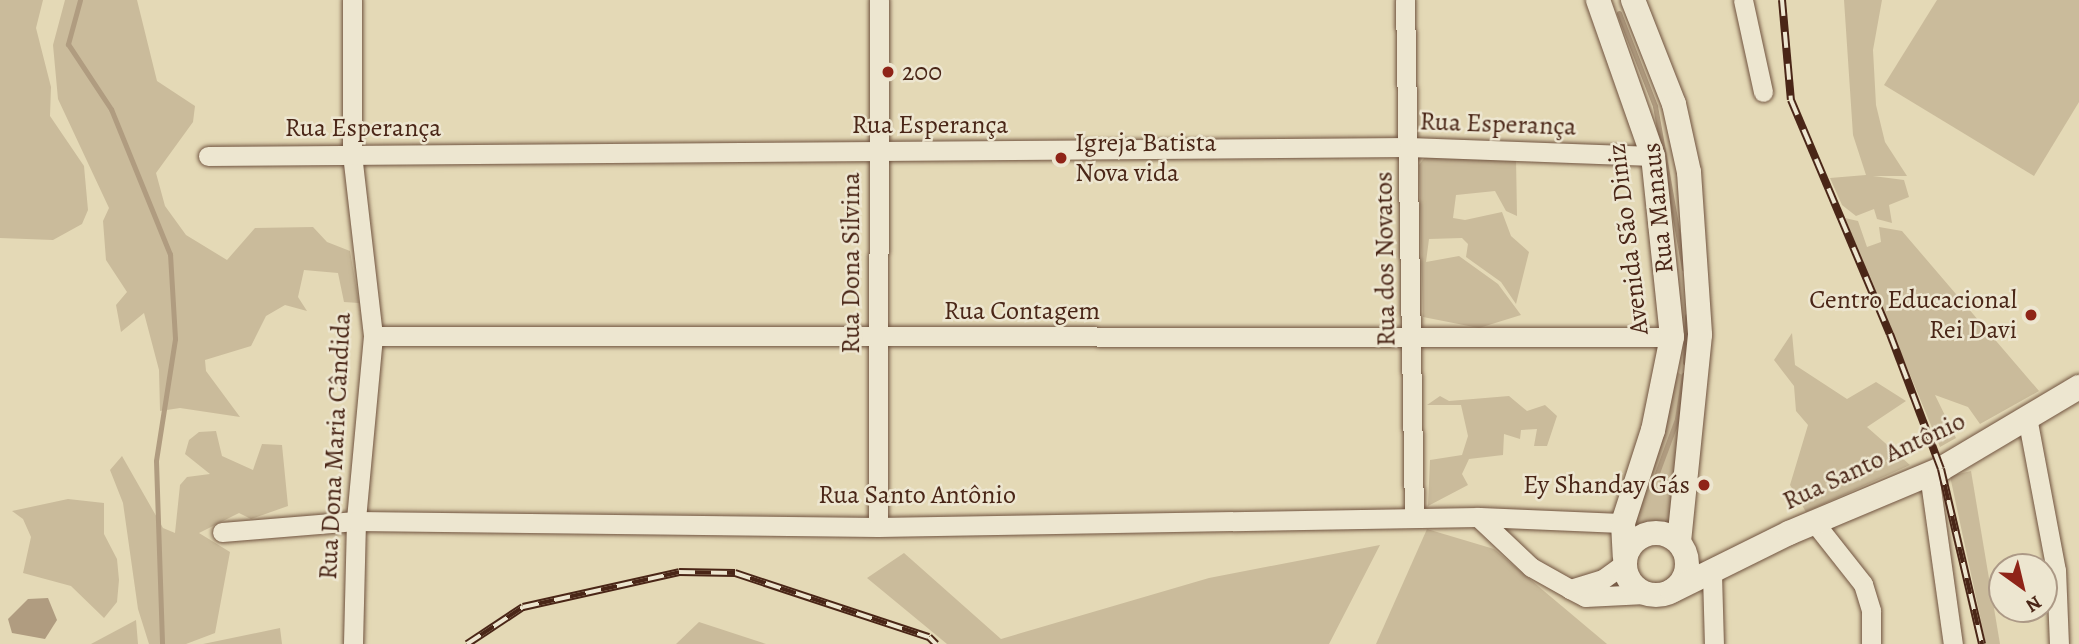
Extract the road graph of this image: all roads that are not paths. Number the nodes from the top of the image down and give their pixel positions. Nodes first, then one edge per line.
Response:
1 (352, 0) edge
2 (879, 0) edge
3 (1405, 0) edge
4 (1598, 0) edge
5 (1633, 0) edge
6 (1743, 0) edge
7 (1763, 92) dead end
8 (1409, 147) junction
9 (878, 152) junction
10 (352, 155) junction
11 (208, 156) dead end
12 (1653, 156) junction
13 (1413, 335) junction
14 (373, 336) junction
15 (1672, 337) junction
16 (876, 338) junction
17 (2079, 387) edge
18 (2026, 417) junction
19 (1929, 474) junction
20 (1478, 517) junction
21 (1414, 518) junction
22 (356, 521) junction
23 (1814, 522) junction
24 (1623, 523) junction
25 (878, 527) junction
26 (222, 532) dead end
27 (1682, 546) junction
28 (1625, 560) junction
29 (1721, 570) junction
30 (1570, 589) junction
31 (1672, 591) junction
32 (1645, 594) junction
33 (353, 644) edge
34 (1714, 644) edge
35 (1871, 644) edge
36 (1953, 644) edge
37 (2059, 644) edge

1 - 10 street, Rua Dona Maria Cândida
2 - 9 street, Rua Dona Silvina
3 - 8 street, Rua dos Novatos
4 - 12 street, Avenida São Diniz
5 - 27 street, Rua Manaus
6 - 7 street
8 - 9 street, Rua Esperança
8 - 12 street, Rua Esperança
8 - 13 street, Rua dos Novatos
9 - 10 street, Rua Esperança
9 - 16 street, Rua Dona Silvina
10 - 11 street, Rua Esperança
10 - 14 street, Rua Dona Maria Cândida
12 - 15 street, Avenida São Diniz
13 - 15 street, Rua Contagem
13 - 16 street, Rua Contagem
13 - 21 street, Rua dos Novatos
14 - 16 street, Rua Contagem
14 - 22 street, Rua Dona Maria Cândida
15 - 24 street, Avenida São Diniz
16 - 25 street, Rua Dona Silvina
17 - 18 street, Rua Santo Antônio
18 - 19 street, Rua Santo Antônio
18 - 37 street
19 - 23 street, Rua Santo Antônio
19 - 36 street
20 - 21 street, Rua Santo Antônio
20 - 24 street, Rua Santo Antônio
20 - 30 street
21 - 25 street, Rua Santo Antônio
22 - 25 street, Rua Santo Antônio
22 - 26 street, Rua Santo Antônio
22 - 33 street, Rua Dona Maria Cândida
23 - 29 street, Rua Santo Antônio
23 - 35 street
24 - 28 street, Avenida São Diniz
27 - 28 street
27 - 29 street
27 - 31 street
28 - 30 street
28 - 32 street
29 - 31 street, Rua Santo Antônio
29 - 34 street
30 - 32 street
31 - 32 street

